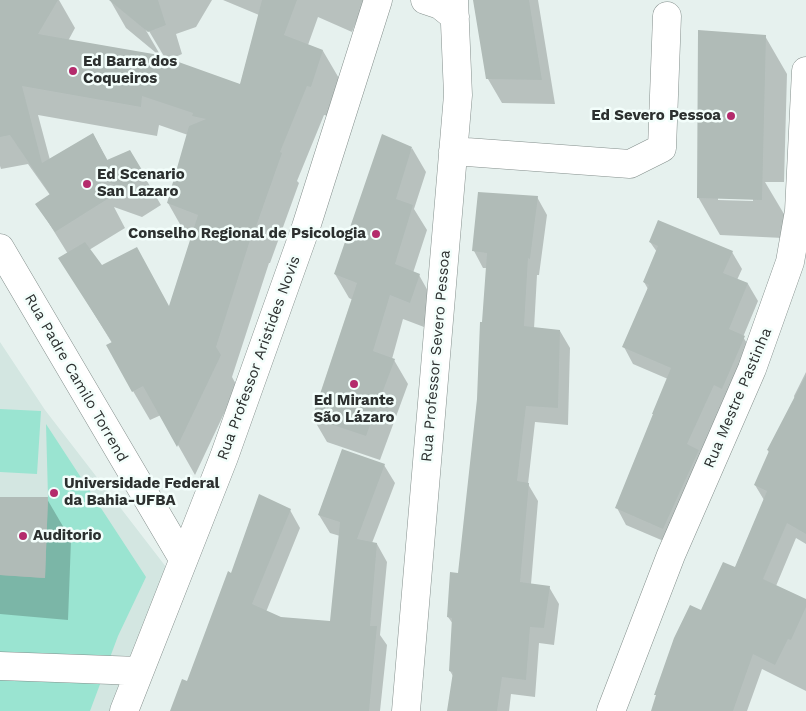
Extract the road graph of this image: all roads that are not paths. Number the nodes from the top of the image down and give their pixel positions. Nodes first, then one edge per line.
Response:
1 (425, 0) edge
2 (381, 3) edge
3 (455, 8) edge
4 (667, 16) dead end
5 (806, 71) edge
6 (454, 151) junction
7 (0, 248) edge
8 (183, 559) junction
9 (0, 666) edge
10 (139, 671) junction
11 (124, 711) edge
12 (406, 711) edge
13 (611, 711) edge

1 - 3 street
2 - 8 street, Rua Professor Aristides Novis
3 - 6 street, Rua Professor Severo Pessoa
4 - 6 street
5 - 13 street, Rua Mestre Pastinha
6 - 12 street, Rua Professor Severo Pessoa
7 - 8 street, Rua Padre Camilo Torrend
8 - 10 street, Rua Professor Aristides Novis
9 - 10 street
10 - 11 street, Rua Professor Aristides Novis

